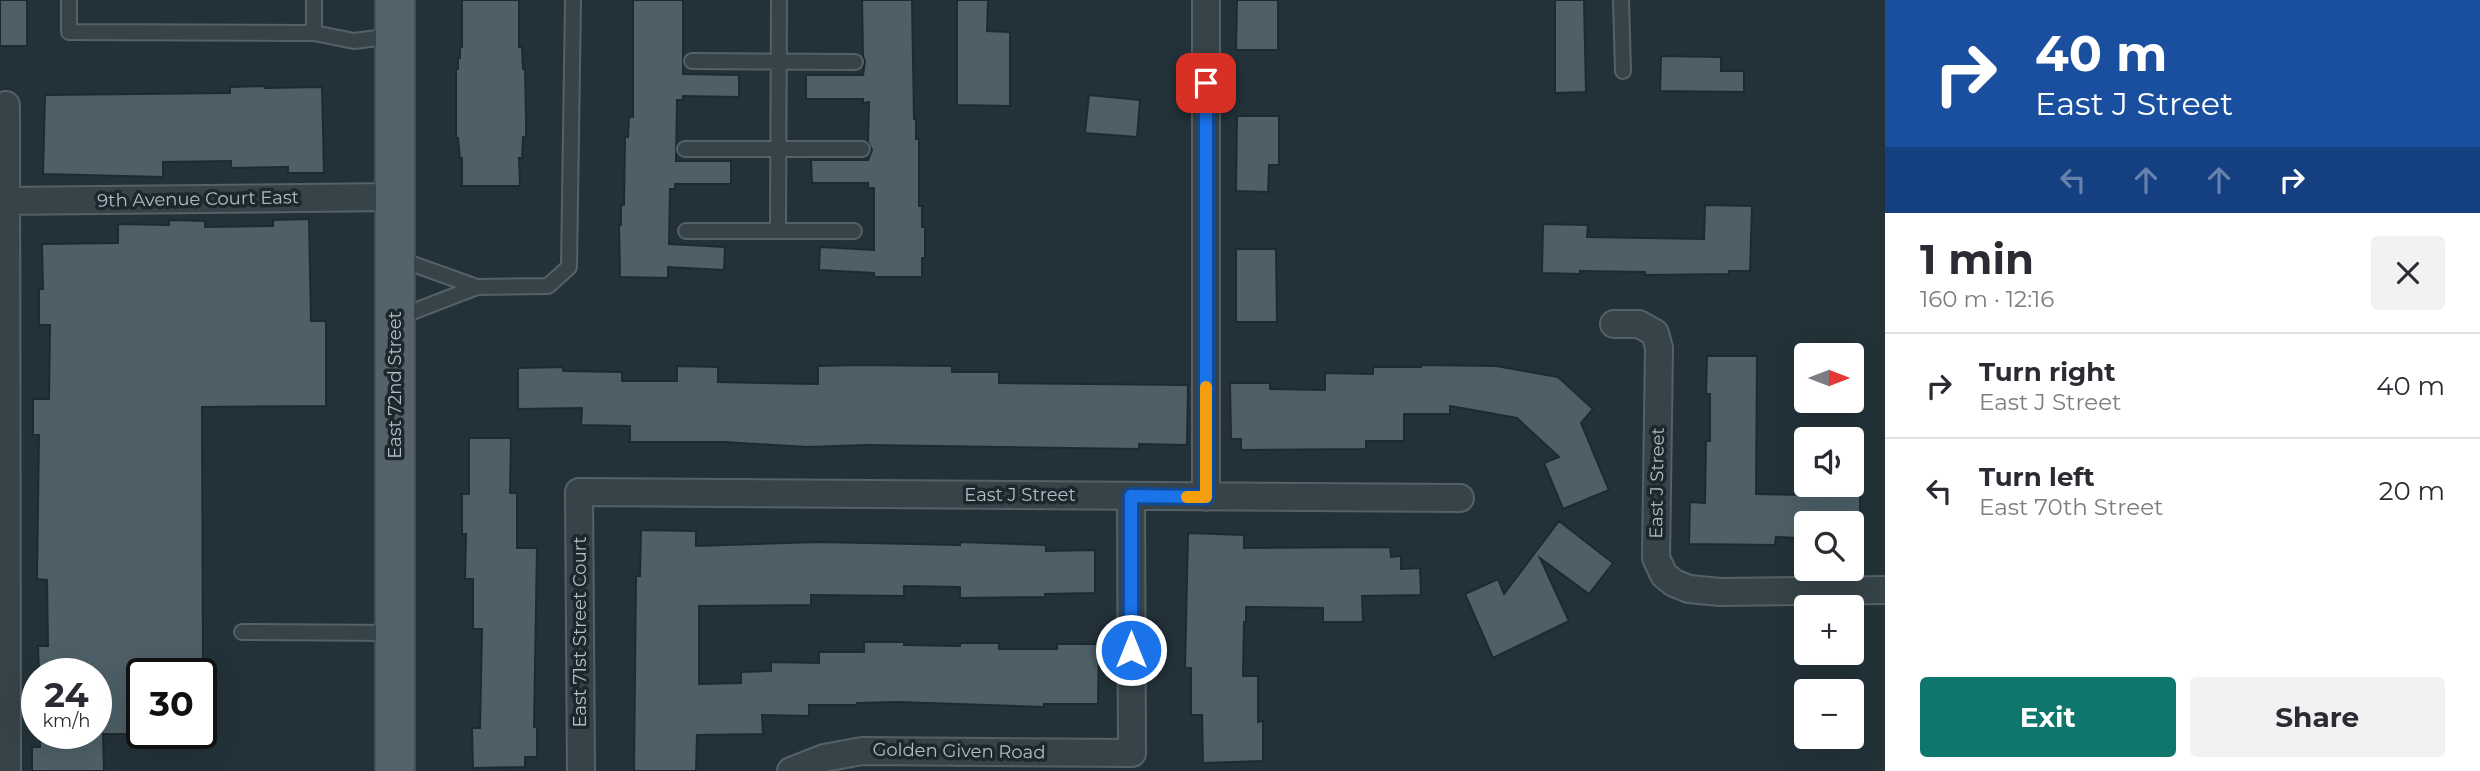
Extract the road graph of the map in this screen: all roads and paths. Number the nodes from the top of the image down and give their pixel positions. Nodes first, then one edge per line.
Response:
1 (69, 0) edge
2 (314, 0) edge
3 (573, 0) edge
4 (779, 0) edge
5 (1206, 0) edge
6 (1620, 0) edge
7 (395, 18) edge
8 (314, 33) junction
9 (692, 61) dead end
10 (779, 61) junction
11 (855, 62) dead end
12 (1623, 71) dead end
13 (6, 105) dead end
14 (685, 149) dead end
15 (778, 149) junction
16 (862, 149) dead end
17 (395, 197) junction
18 (4, 201) edge
19 (686, 231) dead end
20 (778, 231) junction
21 (854, 231) dead end
22 (395, 258) junction
23 (477, 287) junction
24 (395, 318) junction
25 (1614, 324) dead end
26 (579, 492) joint
27 (1131, 496) junction
28 (1206, 497) junction
29 (1461, 498) dead end
30 (1885, 590) edge
31 (242, 632) dead end
32 (395, 633) junction
33 (7, 771) edge
34 (395, 771) edge
35 (580, 771) edge
36 (791, 771) edge

1 - 8 lane
2 - 8 lane
3 - 23 lane
4 - 10 lane
5 - 28 street
6 - 12 lane
7 - 8 lane
7 - 17 main road, East 72nd Street
9 - 10 lane
10 - 11 lane
10 - 15 lane
13 - 18 street
14 - 15 lane
15 - 16 lane
15 - 20 lane
17 - 18 street, 9th Avenue Court East
17 - 22 main road, East 72nd Street
18 - 33 street
19 - 20 lane
20 - 21 lane
22 - 23 lane
22 - 24 main road, East 72nd Street
23 - 24 lane
24 - 32 main road, East 72nd Street
25 - 30 street, East J Street
26 - 27 street, East J Street
26 - 35 street, East 71st Street Court
27 - 28 street, East J Street
27 - 36 street, Golden Given Road
28 - 29 street, East J Street
31 - 32 lane
32 - 34 main road, East 72nd Street

